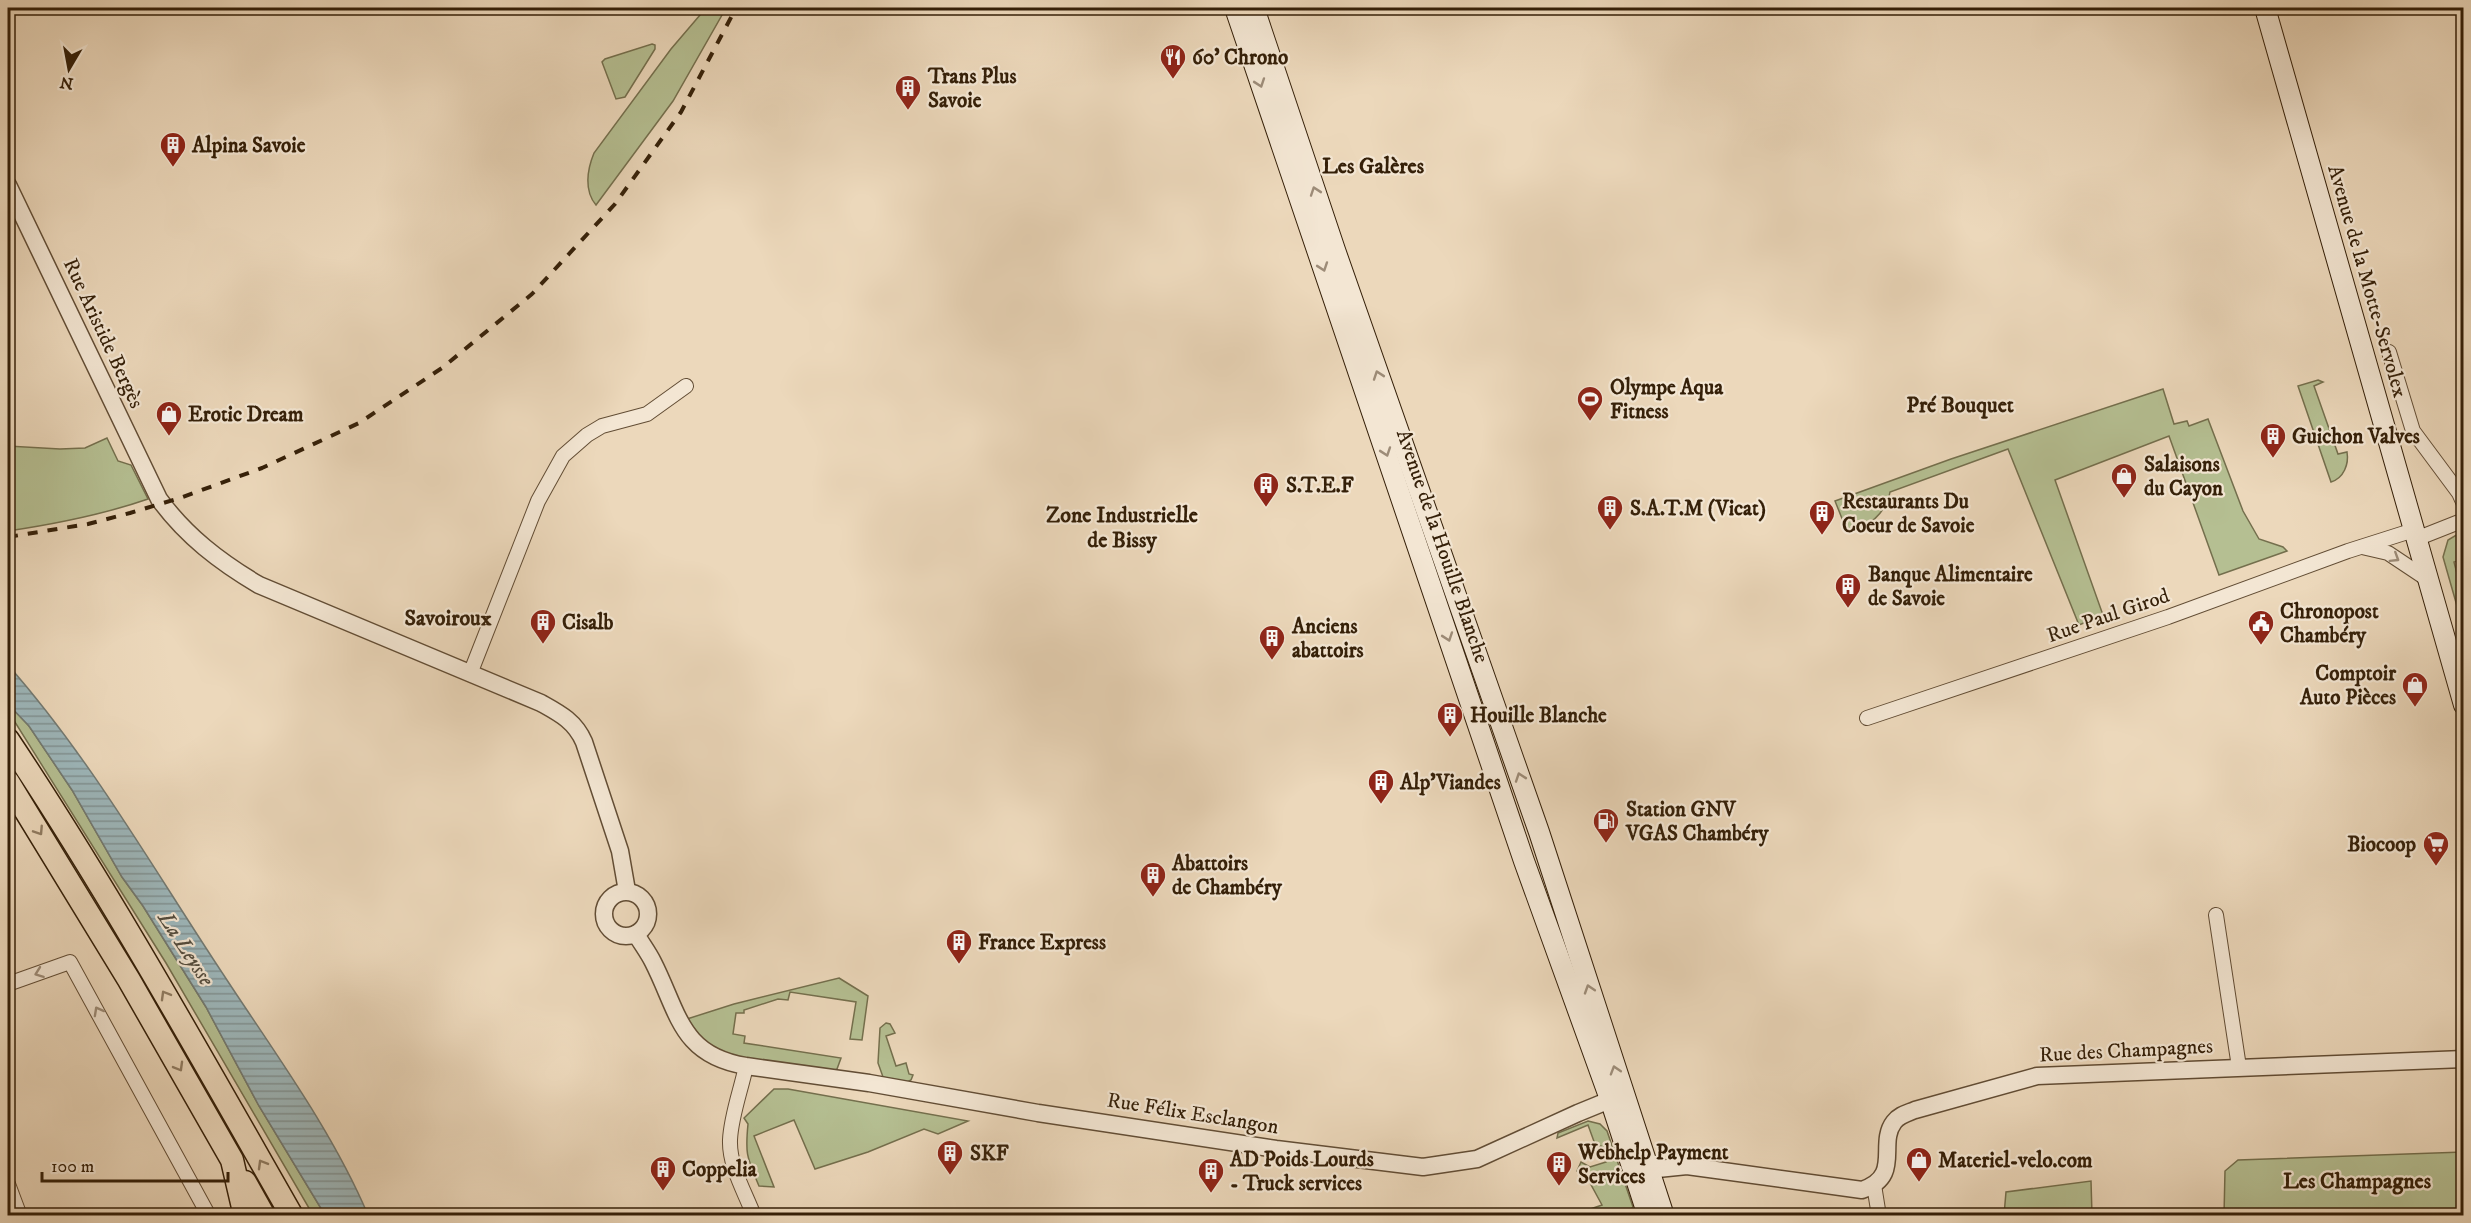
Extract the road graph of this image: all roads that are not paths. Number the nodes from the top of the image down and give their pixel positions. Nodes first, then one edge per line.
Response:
1 (1235, 8) edge
2 (1254, 8) edge
3 (2265, 8) edge
4 (8, 185) edge
5 (2389, 352) dead end
6 (686, 387) dead end
7 (2463, 504) edge
8 (2463, 520) edge
9 (2415, 535) junction
10 (2360, 546) junction
11 (2427, 579) junction
12 (470, 674) junction
13 (2463, 705) edge
14 (1867, 718) dead end
15 (8, 740) edge
16 (8, 782) edge
17 (627, 891) junction
18 (2216, 915) dead end
19 (636, 934) junction
20 (8, 984) edge
21 (2463, 1059) edge
22 (746, 1066) junction
23 (2239, 1067) junction
24 (1616, 1097) junction
25 (232, 1160) junction
26 (1642, 1170) junction
27 (8, 1184) edge
28 (1874, 1185) junction
29 (20, 1215) edge
30 (209, 1215) edge
31 (245, 1215) edge
32 (264, 1215) edge
33 (292, 1215) edge
34 (754, 1215) edge
35 (1648, 1215) edge
36 (1664, 1215) edge
37 (1879, 1215) edge

1 -> 24 main road, Avenue de la Houille Blanche
24 -> 2 main road, Avenue de la Houille Blanche
3 - 9 main road, Avenue de la Motte-Servolex
4 - 12 street, Rue Aristide Bergès
5 - 7 street
6 - 12 street
8 - 9 street, Rue Paul Girod
9 - 10 street, Rue Paul Girod
9 - 11 main road, Avenue de la Motte-Servolex
10 -> 11 street
10 - 14 street, Rue Paul Girod
11 - 13 main road, Avenue de la Motte-Servolex
12 - 17 street, Rue Aristide Bergès
33 -> 15 highway
16 -> 25 highway
17 - 19 street
17 - 19 street
18 - 23 street
19 - 22 street, Rue Félix Esclangon
30 -> 20 street
21 - 23 street, Rue des Champagnes
22 - 24 street, Rue Félix Esclangon
22 - 34 street
23 - 28 street, Rue des Champagnes
24 - 26 main road
25 - 31 highway
25 - 32 highway
26 - 28 street
26 - 35 main road
26 - 36 main road
27 - 29 street
28 - 37 street

